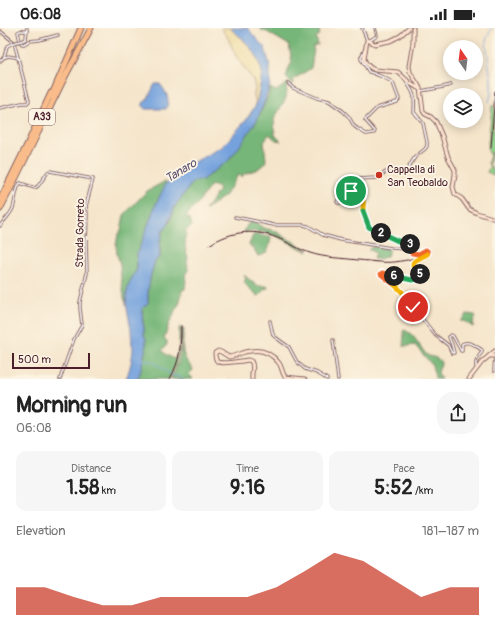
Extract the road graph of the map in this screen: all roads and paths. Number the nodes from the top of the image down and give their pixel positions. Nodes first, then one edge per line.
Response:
1 (80, 28) edge
2 (91, 28) edge
3 (362, 28) edge
4 (375, 28) edge
5 (410, 28) edge
6 (413, 28) edge
7 (27, 29) edge
8 (0, 31) edge
9 (58, 35) dead end
10 (368, 42) junction
11 (4, 57) junction
12 (18, 58) junction
13 (0, 61) edge
14 (406, 79) junction
15 (288, 83) dead end
16 (451, 85) dead end
17 (419, 88) junction
18 (0, 108) edge
19 (0, 200) edge
20 (0, 204) edge
21 (0, 209) edge
22 (235, 217) dead end
23 (495, 219) edge
24 (0, 226) edge
25 (410, 249) junction
26 (270, 321) dead end
27 (333, 340) dead end
28 (495, 351) edge
29 (489, 356) junction
30 (495, 356) edge
31 (477, 369) junction
32 (494, 371) edge
33 (60, 379) edge
34 (252, 379) edge
35 (305, 379) edge
36 (327, 379) edge
37 (338, 379) edge
38 (470, 379) edge

1 - 19 highway, A33
1 - 20 highway, A33
2 - 21 highway
3 - 10 street
4 - 10 street
5 - 10 street
6 - 17 street
7 - 9 street
7 - 11 street, bridge
8 - 12 street
10 - 14 street
10 - 15 street
11 - 12 street
11 - 13 street
12 - 18 street
14 - 17 street
14 - 25 street
16 - 17 street
17 - 23 street
22 - 25 street
24 - 33 street, Strada Gorreto
25 - 31 street
26 - 36 street
27 - 37 street
28 - 29 street
29 - 30 street
29 - 31 street
30 - 32 street
31 - 38 street
34 - 35 street

